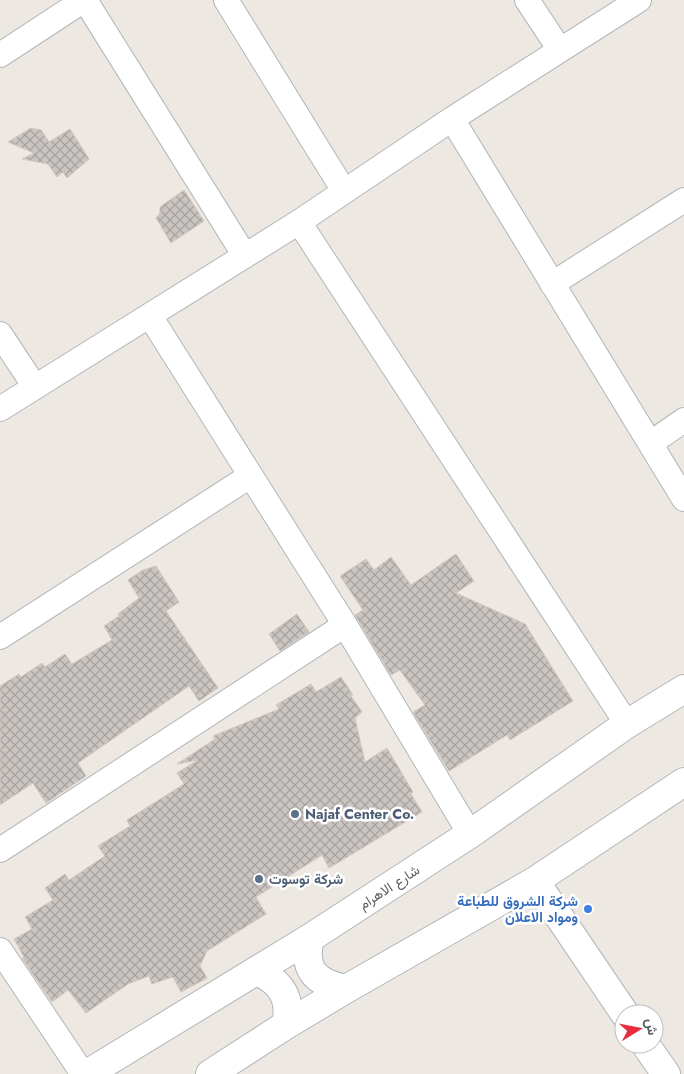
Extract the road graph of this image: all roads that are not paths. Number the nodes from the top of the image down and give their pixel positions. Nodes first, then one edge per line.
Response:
1 (85, 0) edge
2 (226, 0) edge
3 (528, 0) edge
4 (639, 0) edge
5 (560, 50) junction
6 (0, 55) edge
7 (452, 119) junction
8 (344, 191) junction
9 (684, 200) edge
10 (299, 222) junction
11 (245, 256) junction
12 (552, 284) junction
13 (150, 316) junction
14 (0, 334) edge
15 (35, 387) junction
16 (0, 409) edge
17 (684, 420) edge
18 (651, 444) junction
19 (250, 476) junction
20 (684, 499) edge
21 (345, 626) junction
22 (0, 637) edge
23 (684, 690) edge
24 (627, 724) junction
25 (684, 782) edge
26 (470, 834) junction
27 (0, 850) edge
28 (535, 881) junction
29 (310, 938) junction
30 (0, 950) edge
31 (257, 971) junction
32 (346, 989) junction
33 (618, 1004) edge
34 (286, 1025) junction
35 (652, 1054) edge
36 (83, 1074) edge
37 (87, 1074) edge
38 (210, 1074) edge
39 (666, 1074) edge

1 - 6 street
1 - 11 street
2 - 8 street
3 - 5 street
4 - 5 street
5 - 7 street
7 - 8 street
7 - 12 street
8 - 10 street
9 - 12 street
10 - 11 street
10 - 24 street
11 - 13 street
12 - 18 street
13 - 15 street
13 - 19 street
14 - 15 street
15 - 16 street
17 - 18 street
18 - 20 street
19 - 21 street
19 - 22 street
21 - 26 street
21 - 27 street
23 - 24 main road, شارع الاهرام
24 - 26 main road, شارع الاهرام
25 - 28 main road
26 - 29 main road, شارع الاهرام
28 - 32 main road
28 - 33 main road
29 - 31 main road, شارع الاهرام
29 - 32 main road
30 - 36 street
31 - 34 main road
31 - 37 main road, شارع الاهرام
32 - 34 main road
34 - 38 main road
35 - 39 main road

